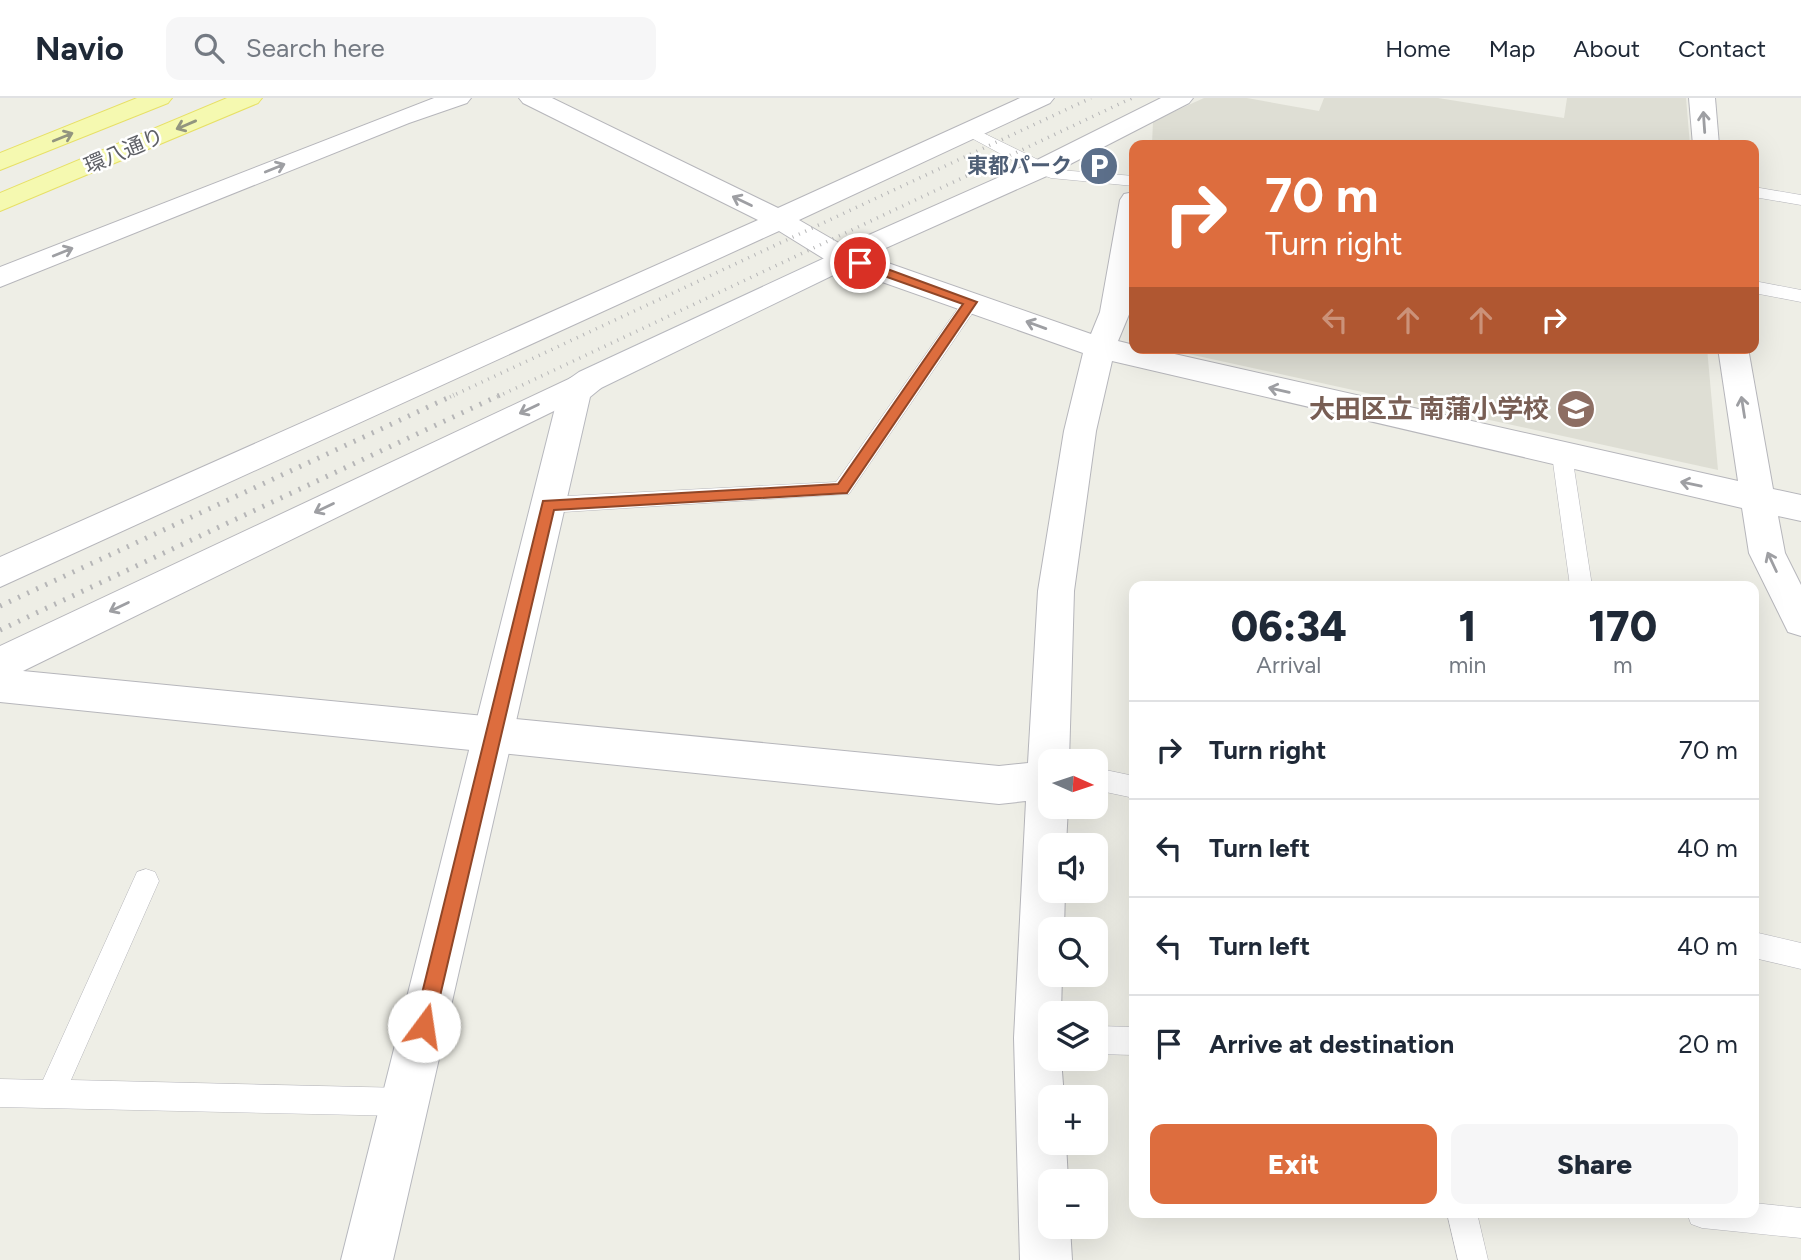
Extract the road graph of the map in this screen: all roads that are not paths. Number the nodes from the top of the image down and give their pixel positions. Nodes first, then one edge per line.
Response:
1 (159, 98) edge
2 (249, 98) edge
3 (458, 98) edge
4 (532, 98) edge
5 (1041, 98) edge
6 (1180, 98) edge
7 (1702, 98) edge
8 (969, 131) junction
9 (1135, 134) edge
10 (1706, 140) edge
11 (0, 162) edge
12 (1040, 169) junction
13 (1129, 181) edge
14 (1759, 193) edge
15 (1801, 200) edge
16 (0, 203) edge
17 (778, 219) junction
18 (1129, 229) edge
19 (844, 258) junction
20 (0, 278) edge
21 (1759, 288) edge
22 (1801, 296) edge
23 (971, 302) junction
24 (1100, 348) junction
25 (1734, 354) edge
26 (590, 380) junction
27 (1562, 455) junction
28 (1758, 499) junction
29 (548, 505) junction
30 (1801, 508) edge
31 (0, 573) edge
32 (1580, 581) edge
33 (1801, 621) edge
34 (0, 664) edge
35 (0, 685) edge
36 (494, 736) junction
37 (1050, 749) edge
38 (1038, 781) edge
39 (1108, 782) edge
40 (1129, 786) edge
41 (1048, 819) edge
42 (146, 881) dead end
43 (1759, 946) edge
44 (1801, 956) edge
45 (1045, 1001) edge
46 (1108, 1040) edge
47 (1129, 1041) edge
48 (1044, 1071) edge
49 (0, 1093) edge
50 (51, 1094) junction
51 (405, 1102) junction
52 (1463, 1218) edge
53 (1752, 1218) edge
54 (1801, 1223) edge
55 (367, 1260) edge
56 (1046, 1260) edge
57 (1473, 1260) edge

11 -> 1 main road, 環八通り
2 -> 16 main road, 環八通り
20 -> 3 street
17 -> 4 street
5 - 8 street
6 - 9 street
10 -> 7 street
8 - 12 lane
8 - 17 street
9 - 12 street
12 - 13 lane
12 - 19 street
14 - 15 lane
17 - 19 street
17 - 31 street
18 - 24 street
19 - 23 street
19 - 26 street
21 - 22 lane
24 -> 23 street
23 - 29 lane
27 -> 24 street
24 - 37 street
28 -> 25 street
26 - 29 street
26 -> 34 street
28 -> 27 street
27 - 32 lane
28 - 30 street
33 -> 28 street
29 - 36 street
35 - 36 street
36 - 38 street
36 - 51 street
39 - 40 lane
41 - 45 street
42 - 50 lane
43 - 44 lane
46 - 47 lane
48 - 56 street
49 - 50 lane
50 - 51 lane
51 - 55 street
52 - 57 lane
53 - 54 lane

